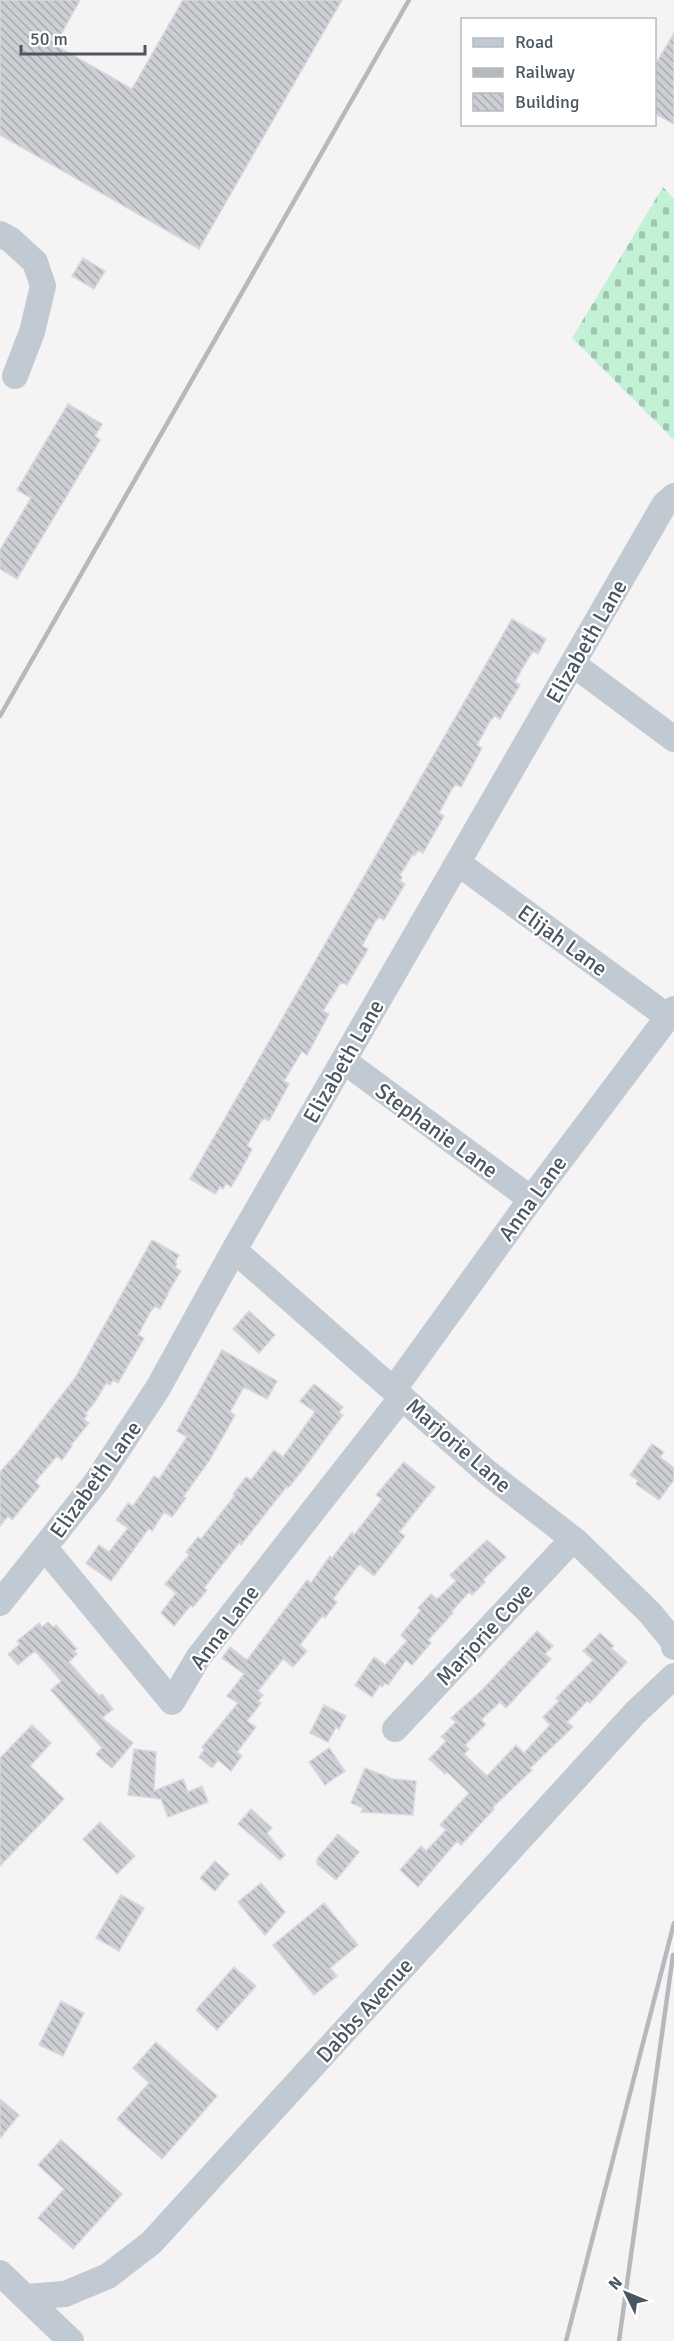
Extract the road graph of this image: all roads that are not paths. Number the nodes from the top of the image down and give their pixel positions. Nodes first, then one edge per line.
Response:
1 (0, 234) edge
2 (15, 376) dead end
3 (669, 501) edge
4 (573, 664) junction
5 (674, 739) edge
6 (458, 863) junction
7 (671, 1013) edge
8 (344, 1061) junction
9 (531, 1199) junction
10 (234, 1250) junction
11 (398, 1393) junction
12 (573, 1539) junction
13 (45, 1548) junction
14 (0, 1603) edge
15 (674, 1647) edge
16 (674, 1676) edge
17 (395, 1729) dead end
18 (0, 2273) edge
19 (25, 2297) junction
20 (71, 2341) edge

1 - 2 street
3 - 4 street, Elizabeth Lane
4 - 5 street
4 - 6 street, Elizabeth Lane
6 - 7 street, Elijah Lane
6 - 8 street, Elizabeth Lane
7 - 9 street, Anna Lane
8 - 9 street, Stephanie Lane
8 - 10 street, Elizabeth Lane
9 - 11 street, Anna Lane
10 - 11 street, Marjorie Lane
10 - 13 street, Elizabeth Lane
11 - 12 street, Marjorie Lane
11 - 13 street, Anna Lane
12 - 15 street, Marjorie Lane
12 - 17 street, Marjorie Cove
13 - 14 street, Elizabeth Lane
16 - 19 street, Dabbs Avenue
18 - 19 street
19 - 20 street

